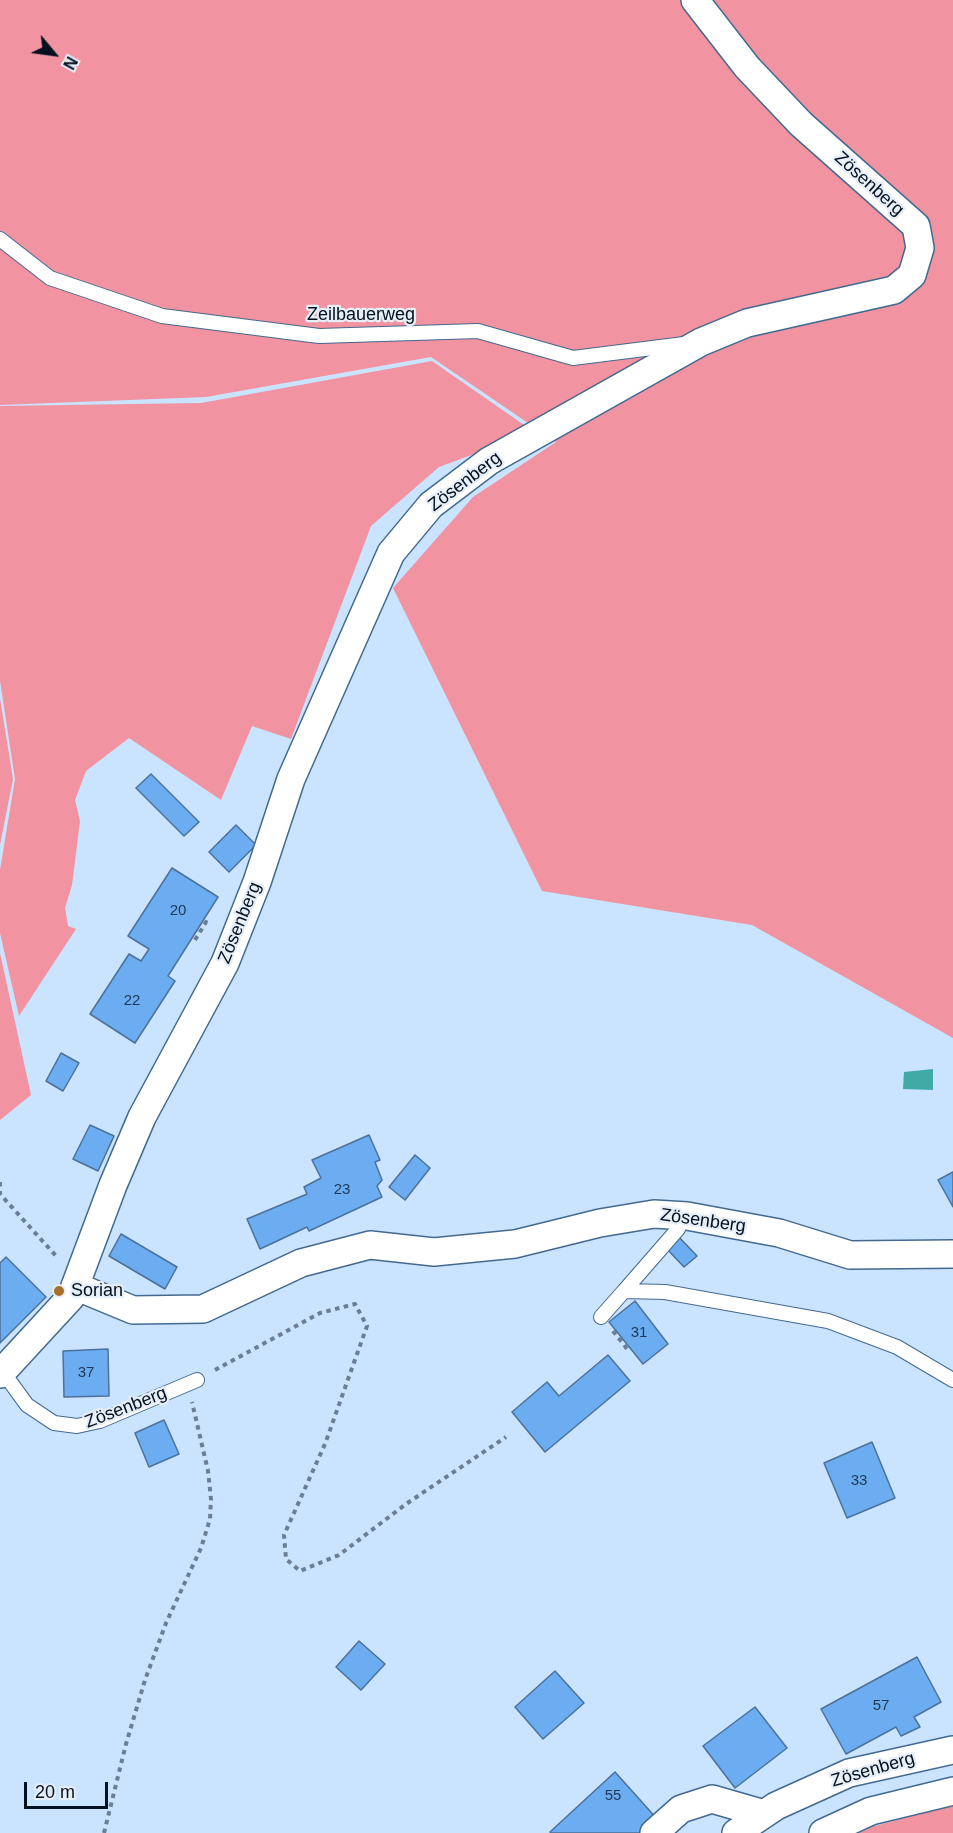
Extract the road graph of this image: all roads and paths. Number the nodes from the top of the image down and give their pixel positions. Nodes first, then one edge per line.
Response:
1 (695, 0) edge
2 (0, 239) edge
3 (701, 342) junction
4 (0, 1182) edge
5 (674, 1215) junction
6 (953, 1254) edge
7 (76, 1283) junction
8 (624, 1291) junction
9 (602, 1317) dead end
10 (1, 1373) edge
11 (953, 1380) edge
12 (192, 1382) junction
13 (506, 1437) dead end
14 (953, 1750) edge
15 (953, 1791) edge
16 (764, 1814) junction
17 (104, 1833) edge
18 (654, 1833) edge
19 (736, 1833) edge
20 (823, 1833) edge

1 - 3 street, Zösenberg
2 - 3 lane, Zeilbauerweg
3 - 7 street, Zösenberg
4 - 7 path
5 - 6 street, Zösenberg
5 - 7 street, Zösenberg
5 - 8 lane
7 - 10 street, Zösenberg
8 - 9 lane
8 - 11 lane
10 - 12 lane, Zösenberg
12 - 13 path
12 - 17 path
14 - 16 street, Zösenberg
15 - 20 street
16 - 18 street
16 - 19 street, Zösenberg

